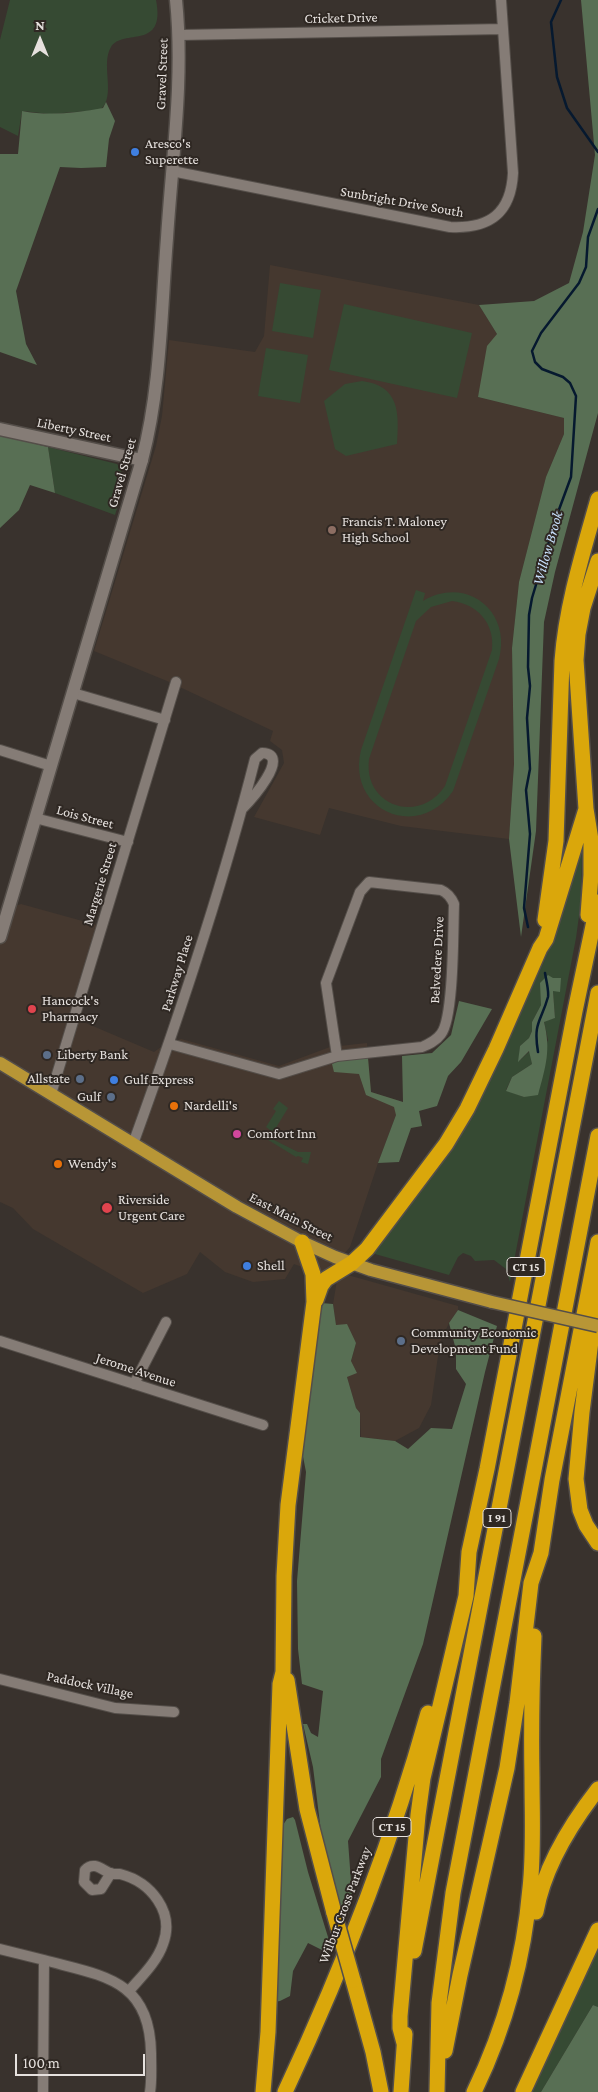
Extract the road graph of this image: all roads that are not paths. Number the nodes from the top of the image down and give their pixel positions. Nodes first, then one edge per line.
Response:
1 (176, 0) edge
2 (501, 0) edge
3 (503, 29) junction
4 (179, 35) junction
5 (172, 170) junction
6 (0, 429) edge
7 (142, 460) junction
8 (598, 499) edge
9 (598, 561) edge
10 (176, 682) dead end
11 (73, 693) junction
12 (165, 720) junction
13 (0, 750) edge
14 (51, 766) junction
15 (586, 809) junction
16 (242, 810) junction
17 (36, 818) junction
18 (128, 842) junction
19 (598, 902) edge
20 (0, 936) edge
21 (540, 948) junction
22 (581, 981) junction
23 (598, 993) edge
24 (170, 1044) junction
25 (337, 1056) junction
26 (0, 1063) edge
27 (51, 1094) junction
28 (598, 1136) edge
29 (133, 1144) junction
30 (302, 1242) junction
31 (598, 1242) edge
32 (594, 1262) junction
33 (352, 1263) junction
34 (314, 1302) junction
35 (166, 1322) dead end
36 (598, 1326) edge
37 (0, 1342) edge
38 (134, 1384) junction
39 (263, 1425) dead end
40 (598, 1543) edge
41 (469, 1552) junction
42 (542, 1553) junction
43 (283, 1672) junction
44 (0, 1679) edge
45 (174, 1712) dead end
46 (598, 1789) edge
47 (111, 1874) dead end
48 (598, 1930) edge
49 (0, 1949) edge
50 (521, 1953) junction
51 (44, 1960) junction
52 (129, 1991) junction
53 (404, 2043) junction
54 (43, 2092) edge
55 (150, 2092) edge
56 (263, 2092) edge
57 (285, 2092) edge
58 (381, 2092) edge
59 (401, 2092) edge
60 (437, 2092) edge
61 (442, 2092) edge
62 (474, 2092) edge
63 (523, 2092) edge

1 - 4 main road, Gravel Street
2 - 3 street, Sunbright Drive South
3 - 4 street, Cricket Drive
3 - 5 street, Sunbright Drive South
4 - 5 main road, Gravel Street
5 - 7 main road, Gravel Street
6 - 7 main road, Liberty Street
7 - 11 main road, Gravel Street
8 - 21 highway
9 - 15 highway
10 - 12 street, Margerie Street
11 - 12 street
11 - 14 main road, Gravel Street
12 - 18 street, Margerie Street
13 - 14 street
14 - 17 main road, Gravel Street
15 - 21 highway
15 - 22 highway
16 - 16 street, Parkway Place
16 - 24 street, Parkway Place
17 - 18 street, Lois Street
17 - 20 main road, Gravel Street
18 - 27 street, Margerie Street
19 - 22 highway, CT 15
21 - 33 highway
22 - 41 highway, CT 15
23 - 53 highway, I 91
24 - 25 street, Belvedere Drive
24 - 29 street, Parkway Place
25 - 25 street, Belvedere Drive
26 - 27 main road, East Main Street
27 - 29 main road, East Main Street
28 - 60 highway, I 91
29 - 30 main road, East Main Street
30 - 33 main road, East Main Street
30 - 34 highway
31 - 32 highway
32 - 40 highway
32 - 42 highway
33 - 34 highway
33 - 36 main road, East Main Street, bridge
34 - 43 highway
35 - 38 street
37 - 38 street, Jerome Avenue
38 - 39 street, Jerome Avenue
41 - 53 highway
41 - 57 highway, Wilbur Cross Parkway / CT 15
42 - 50 highway
42 - 61 highway
43 - 56 highway
43 - 58 highway, bridge
44 - 45 street, Paddock Village
46 - 50 highway
47 - 52 street
48 - 63 highway
49 - 51 street
50 - 62 highway
51 - 52 street
51 - 54 street
52 - 55 street
53 - 59 highway, I 91

